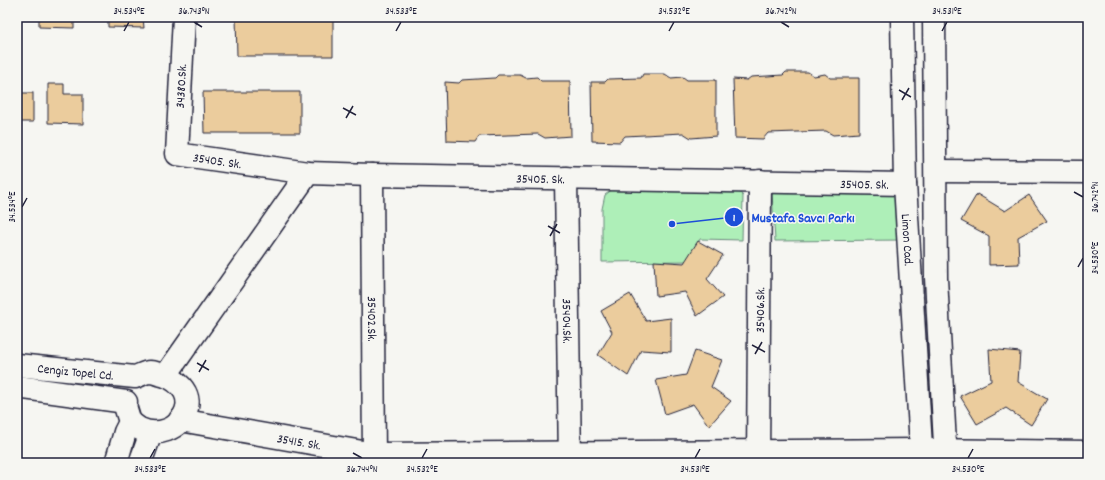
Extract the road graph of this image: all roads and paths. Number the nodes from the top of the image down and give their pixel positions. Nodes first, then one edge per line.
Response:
1 (184, 17) edge
2 (902, 17) edge
3 (934, 17) edge
4 (177, 154) joint
5 (936, 171) junction
6 (1088, 172) edge
7 (308, 173) junction
8 (372, 175) junction
9 (566, 178) junction
10 (760, 181) junction
11 (905, 184) junction
12 (17, 365) edge
13 (166, 375) junction
14 (135, 377) junction
15 (17, 389) edge
16 (128, 412) junction
17 (180, 420) junction
18 (151, 433) junction
19 (1088, 452) edge
20 (922, 456) edge
21 (758, 457) edge
22 (946, 457) edge
23 (374, 458) edge
24 (569, 458) edge
25 (116, 463) edge
26 (140, 463) edge

1 - 4 street, 34380.Sk.
2 - 11 street, Limon Cad.
3 - 5 street, Limon Cad.
4 - 7 street, 35405. Sk.
5 - 6 street
5 - 22 street, Limon Cad.
7 - 8 street, 35405. Sk.
7 - 13 street
8 - 9 street, 35405. Sk.
8 - 23 street, 35402.Sk.
9 - 10 street, 35405. Sk.
9 - 24 street, 35404.Sk.
10 - 11 street, 35405. Sk.
10 - 21 street, 35406.Sk.
11 - 20 street, Limon Cad.
12 - 14 street, Cengiz Topel Cd.
13 - 14 street
13 - 17 street
14 - 16 street
15 - 16 street, Cengiz Topel Cd.
16 - 18 street
16 - 25 street
17 - 18 street
17 - 23 street, 35415. Sk.
18 - 26 street
19 - 22 street, 35415. Sk.
20 - 21 street, 35415. Sk.
20 - 22 street, 35415. Sk.
21 - 24 street, 35415. Sk.
23 - 24 street, 35415. Sk.

